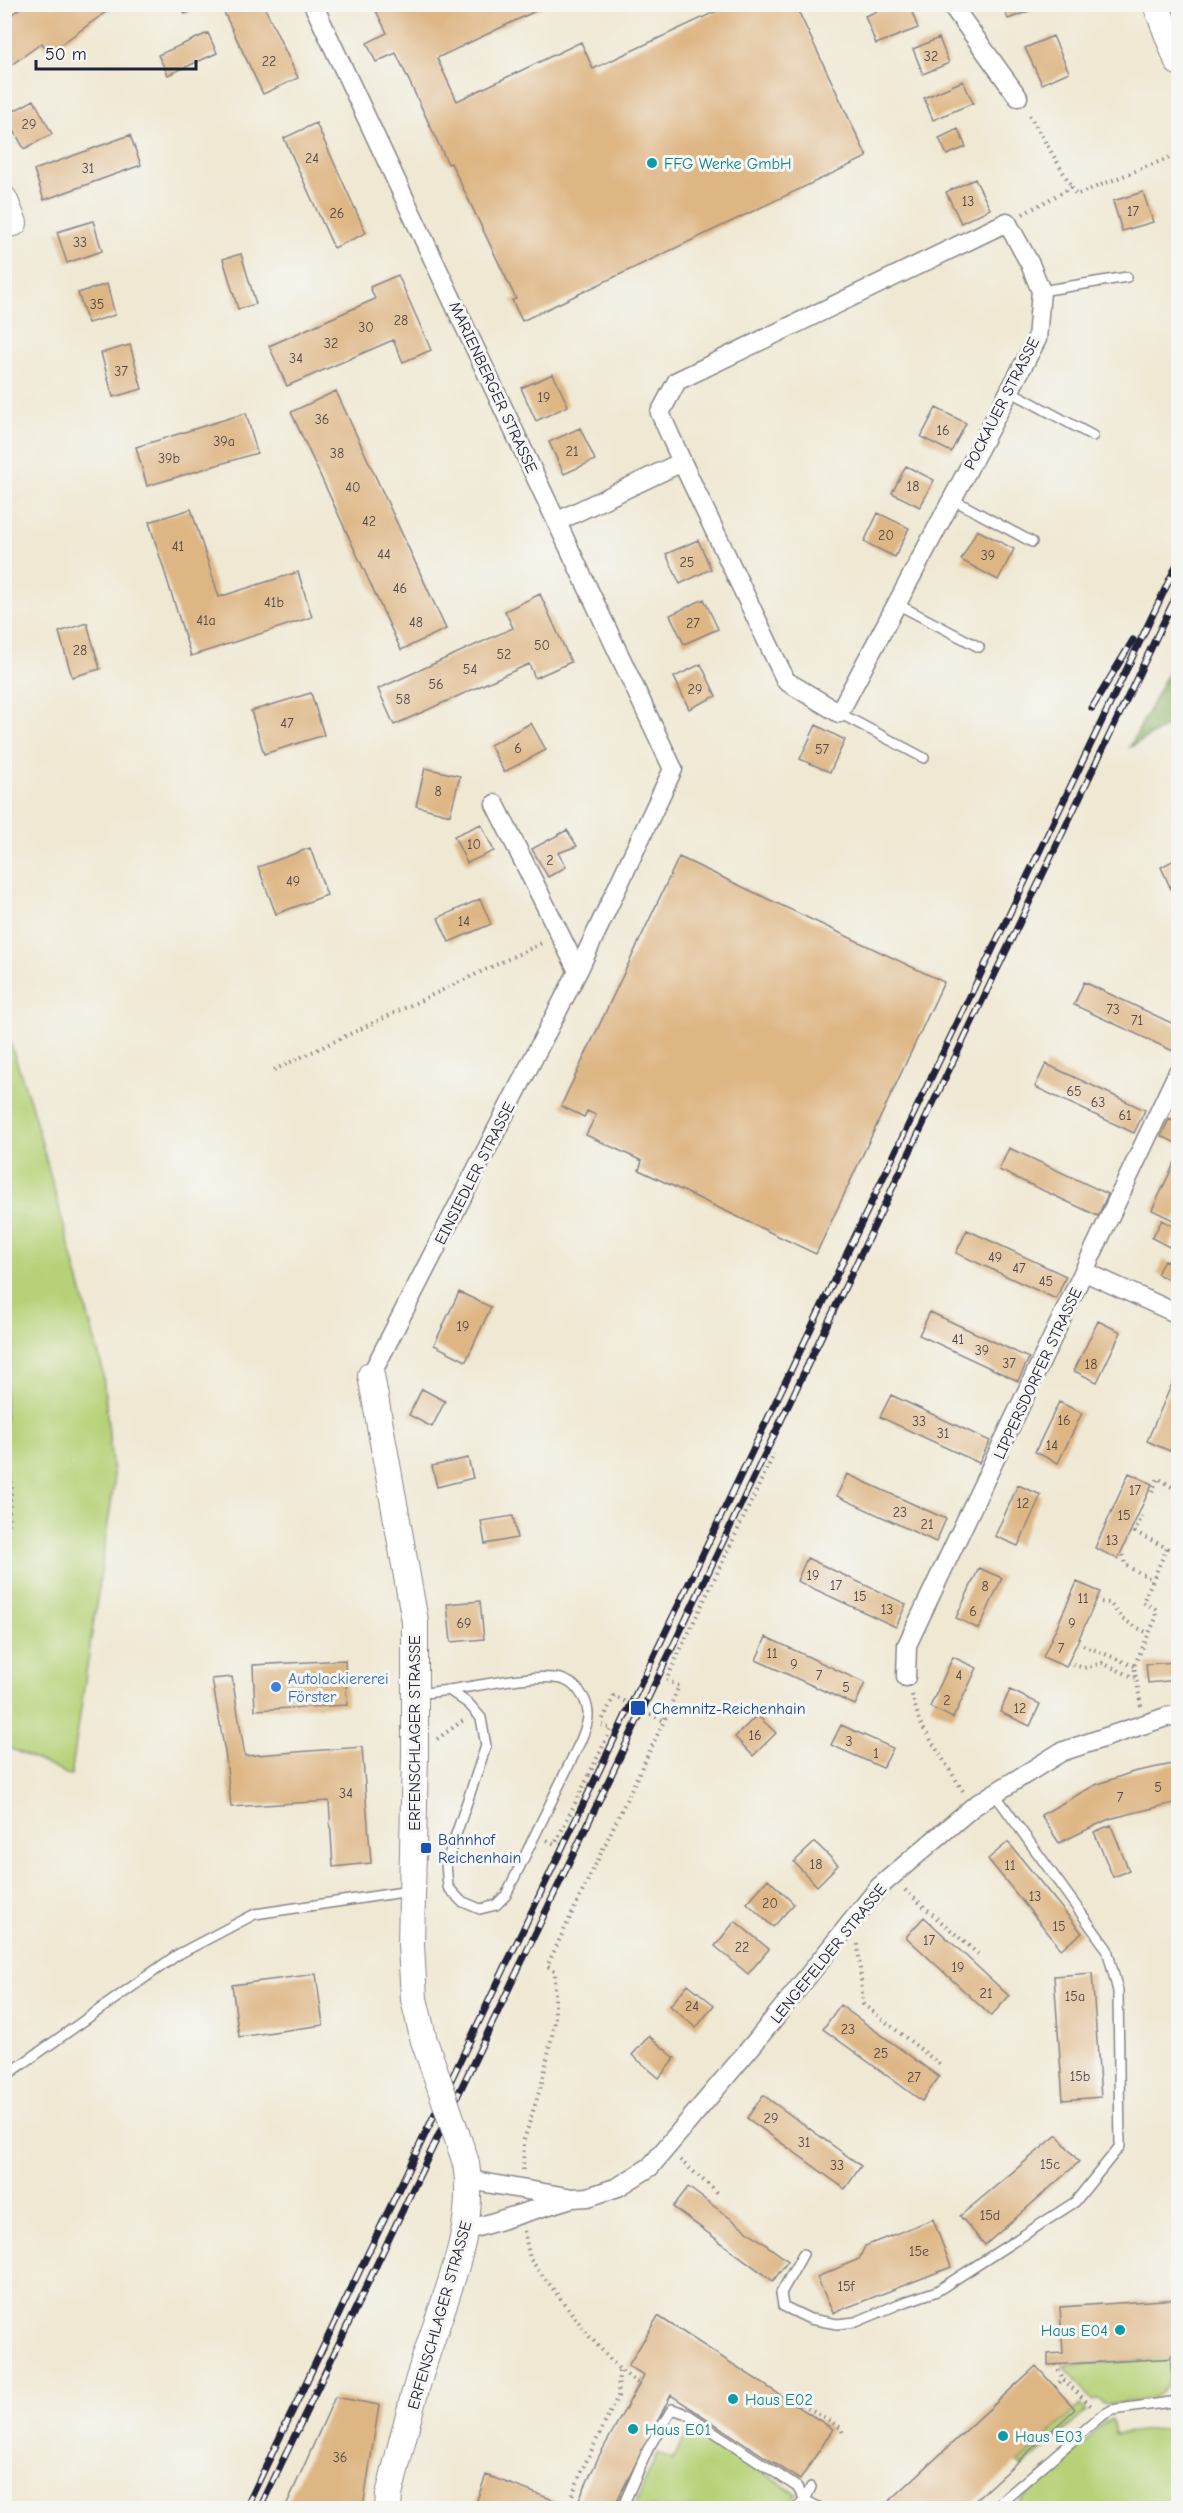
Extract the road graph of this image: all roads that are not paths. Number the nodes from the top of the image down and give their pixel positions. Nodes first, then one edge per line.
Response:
1 (313, 4) edge
2 (951, 4) edge
3 (1156, 4) edge
4 (1179, 63) edge
5 (1018, 97) road end
6 (4, 199) edge
7 (15, 223) dead end
8 (1127, 278) dead end
9 (1041, 291) junction
10 (1010, 391) junction
11 (1093, 436) dead end
12 (682, 462) junction
13 (952, 499) junction
14 (558, 522) junction
15 (1032, 542) dead end
16 (897, 604) junction
17 (979, 647) dead end
18 (839, 713) junction
19 (924, 758) dead end
20 (673, 769) joint
21 (495, 804) dead end
22 (578, 971) junction
23 (1179, 1072) edge
24 (1085, 1272) junction
25 (1179, 1314) edge
26 (370, 1375) joint
27 (906, 1677) road end
28 (449, 1690) junction
29 (415, 1695) junction
30 (1179, 1715) edge
31 (994, 1794) junction
32 (412, 1891) junction
33 (4, 2077) edge
34 (467, 2171) junction
35 (573, 2198) junction
36 (465, 2231) junction
37 (803, 2254) dead end
38 (1176, 2358) dead end
39 (1179, 2391) edge
40 (1179, 2401) edge
41 (811, 2487) dead end
42 (805, 2500) junction
43 (388, 2508) edge
44 (622, 2508) edge
45 (797, 2508) edge
46 (820, 2508) edge
47 (994, 2508) edge

1 - 14 street, MARIENBERGER STRASSE
2 - 5 street
3 - 4 main road
6 - 7 main road
8 - 9 lane
9 - 10 street, POCKAUER STRASSE
9 - 12 street, POCKAUER STRASSE
10 - 11 lane
10 - 13 street, POCKAUER STRASSE
12 - 14 street
12 - 18 street
13 - 15 lane
13 - 16 street, POCKAUER STRASSE
14 - 20 street, MARIENBERGER STRASSE
16 - 17 lane
16 - 18 street, POCKAUER STRASSE
18 - 19 lane
20 - 22 street, EINSIEDLER STRASSE
21 - 22 street
22 - 26 street, EINSIEDLER STRASSE
23 - 24 street, LIPPERSDORFER STRASSE
24 - 25 street
24 - 27 street, LIPPERSDORFER STRASSE
26 - 29 main road, ERFENSCHLAGER STRASSE
28 - 28 lane
28 - 29 lane
29 - 32 main road, ERFENSCHLAGER STRASSE
30 - 31 street, LENGEFELDER STRASSE
31 - 35 street, LENGEFELDER STRASSE
31 - 37 lane
32 - 33 lane
32 - 34 main road, ERFENSCHLAGER STRASSE, bridge
34 - 35 street, LENGEFELDER STRASSE
34 - 36 main road, ERFENSCHLAGER STRASSE
35 - 36 street, LENGEFELDER STRASSE
36 - 43 main road, ERFENSCHLAGER STRASSE
38 - 39 lane
40 - 47 lane
41 - 42 lane
42 - 44 lane
42 - 45 lane
42 - 46 lane

